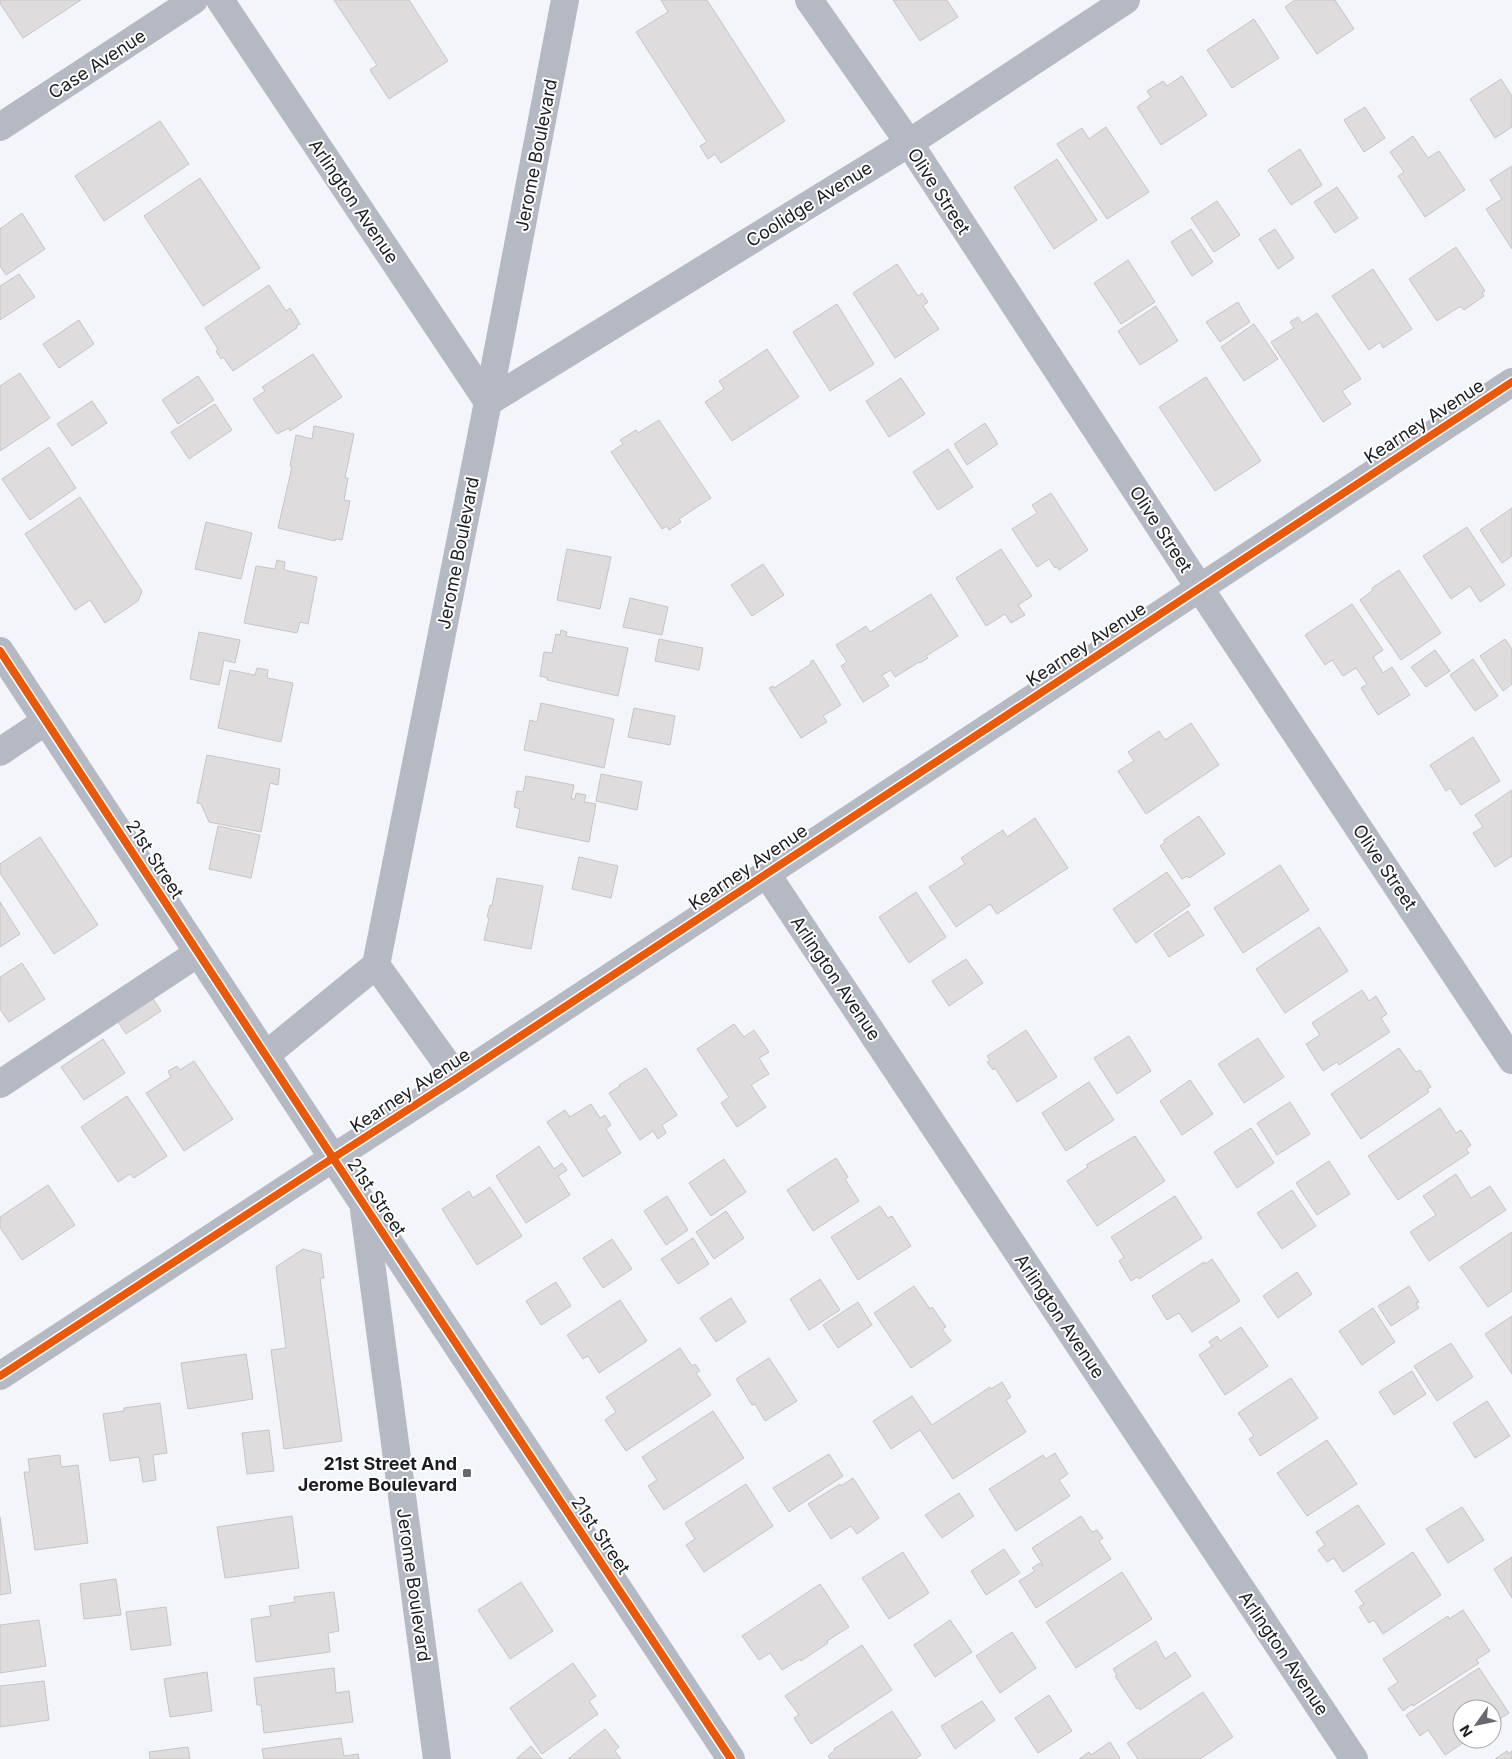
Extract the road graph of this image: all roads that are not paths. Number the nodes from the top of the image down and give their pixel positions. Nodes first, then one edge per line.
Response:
1 (194, 0) edge
2 (220, 0) edge
3 (565, 0) edge
4 (809, 0) edge
5 (1126, 0) edge
6 (0, 127) edge
7 (908, 143) junction
8 (1512, 382) edge
9 (488, 402) junction
10 (1199, 587) junction
11 (0, 651) edge
12 (46, 721) junction
13 (0, 752) edge
14 (766, 872) junction
15 (198, 953) junction
16 (376, 965) junction
17 (266, 1055) junction
18 (1512, 1060) edge
19 (457, 1078) junction
20 (0, 1084) edge
21 (333, 1158) junction
22 (363, 1204) junction
23 (0, 1376) edge
24 (437, 1759) edge
25 (731, 1759) edge
26 (1354, 1759) edge

1 - 6 street, Case Avenue
2 - 9 street, Arlington Avenue
3 - 9 street, Jerome Boulevard
4 - 7 street, Olive Street
5 - 7 street, Coolidge Avenue
7 - 9 street, Coolidge Avenue
7 - 10 street, Olive Street
8 - 10 street, Kearney Avenue
9 - 16 street, Jerome Boulevard
10 - 14 street, Kearney Avenue
10 - 18 street, Olive Street
11 - 12 street, 21st Street
12 - 13 street
12 - 15 street, 21st Street
14 - 19 street, Kearney Avenue
14 - 26 street, Arlington Avenue
15 - 17 street, 21st Street
15 - 20 street
16 - 17 street
16 - 19 street
17 - 21 street, 21st Street
19 - 21 street, Kearney Avenue
21 - 22 street, 21st Street
21 - 23 street, Kearney Avenue
22 - 24 street, Jerome Boulevard
22 - 25 street, 21st Street

